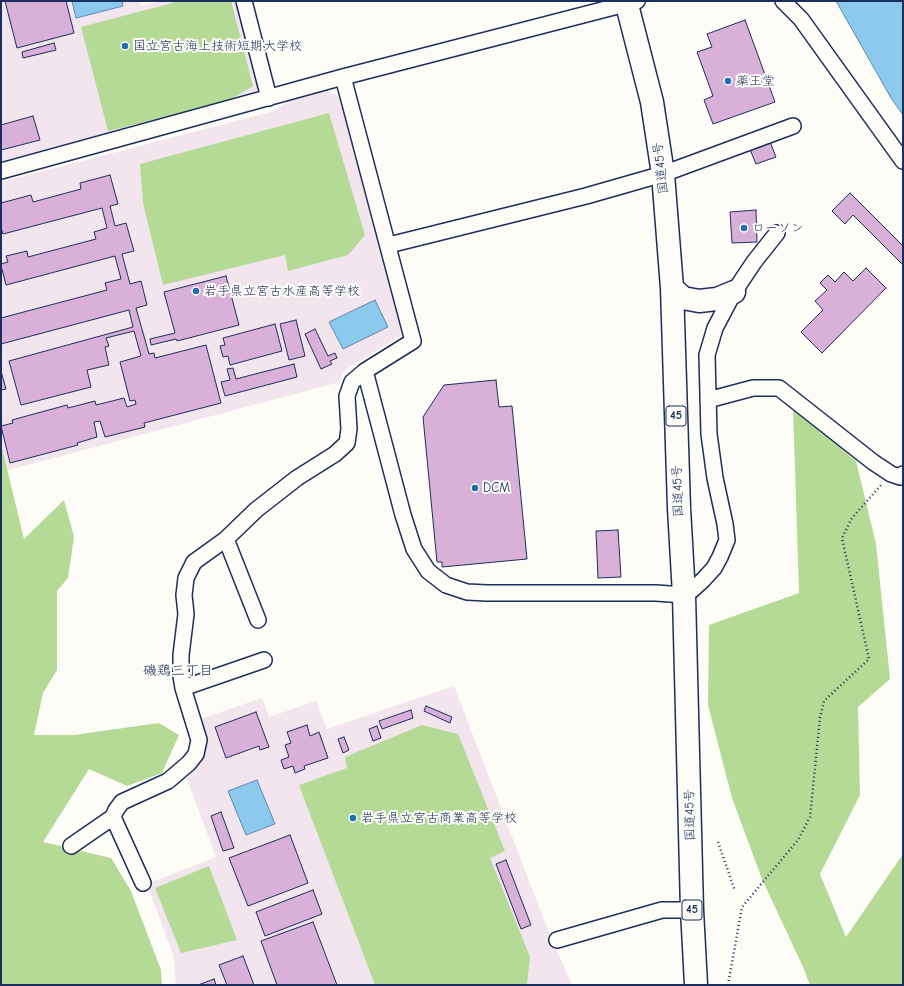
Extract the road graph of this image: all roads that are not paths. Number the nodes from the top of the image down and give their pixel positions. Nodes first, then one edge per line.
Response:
1 (244, 1) edge
2 (783, 1) edge
3 (630, 2) edge
4 (344, 77) junction
5 (269, 98) junction
6 (792, 126) dead end
7 (903, 161) edge
8 (1, 171) edge
9 (663, 174) junction
10 (778, 233) dead end
11 (388, 245) junction
12 (672, 288) junction
13 (734, 292) junction
14 (365, 371) junction
15 (708, 400) junction
16 (897, 474) edge
17 (226, 539) junction
18 (684, 595) junction
19 (258, 620) dead end
20 (264, 660) dead end
21 (183, 688) junction
22 (112, 817) junction
23 (71, 846) dead end
24 (143, 883) dead end
25 (692, 910) junction
26 (557, 940) dead end
27 (696, 985) edge

1 - 5 street
2 - 7 street
3 - 4 street
3 - 9 highway, 国道45号 / 45
4 - 5 street
4 - 11 street
5 - 8 street
6 - 9 street
9 - 11 street
9 - 12 highway, 国道45号 / 45
10 - 13 street
11 - 14 street
12 - 13 highway
12 - 18 highway, 国道45号 / 45
13 - 15 street
14 - 17 street
14 - 18 street
15 - 16 street
15 - 18 street
17 - 19 street
17 - 21 street
18 - 25 highway, 国道45号 / 45
20 - 21 street
21 - 22 street
22 - 23 street
22 - 24 street
25 - 26 street
25 - 27 highway, 国道45号 / 45

